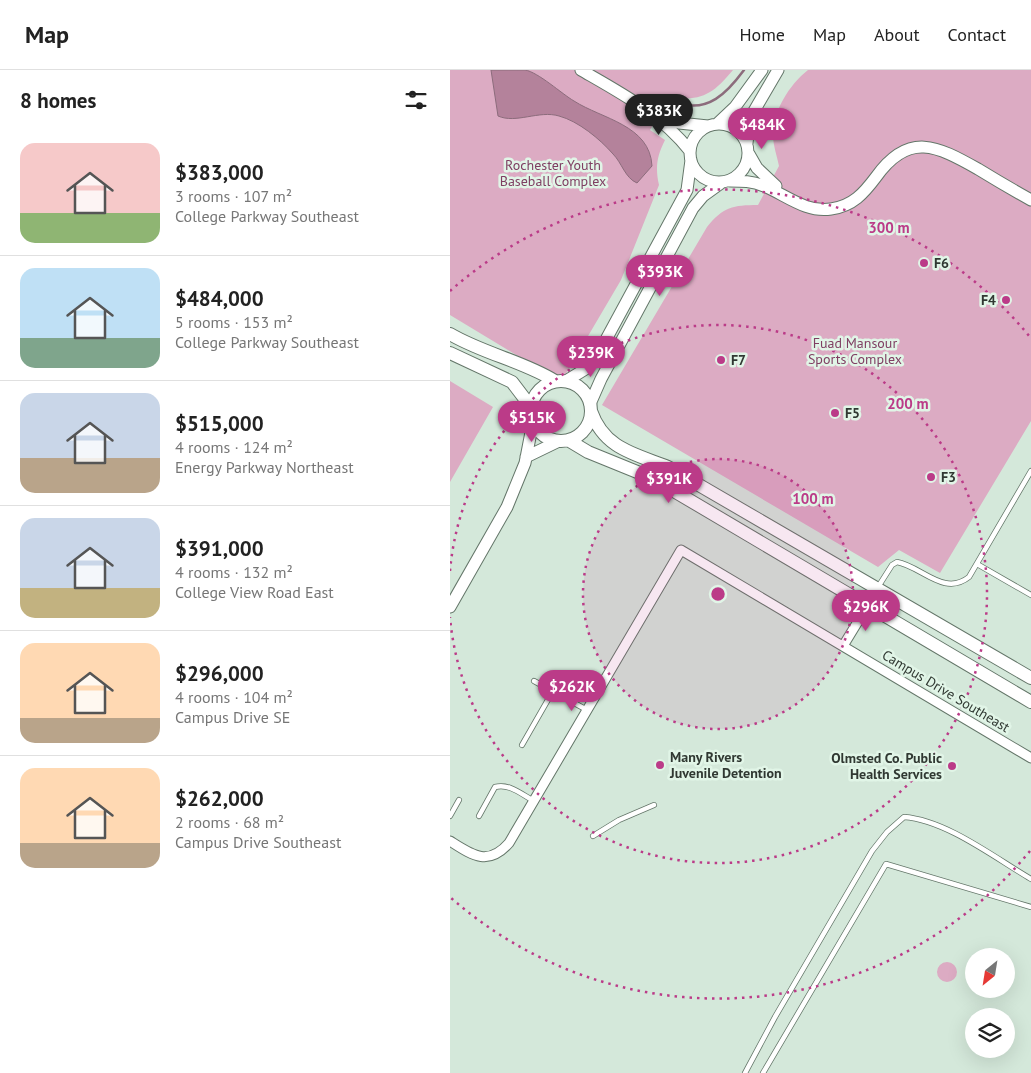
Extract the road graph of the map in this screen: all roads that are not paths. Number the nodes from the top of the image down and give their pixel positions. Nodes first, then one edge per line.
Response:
1 (581, 70) edge
2 (762, 70) edge
3 (778, 70) edge
4 (643, 107) junction
5 (712, 124) junction
6 (748, 149) junction
7 (690, 156) junction
8 (725, 182) junction
9 (1031, 200) edge
10 (797, 203) junction
11 (450, 334) edge
12 (450, 353) edge
13 (560, 381) junction
14 (531, 407) junction
15 (591, 408) junction
16 (533, 422) junction
17 (563, 440) junction
18 (526, 457) junction
19 (1031, 472) edge
20 (977, 564) junction
21 (878, 588) junction
22 (1031, 595) edge
23 (868, 605) junction
24 (450, 607) edge
25 (843, 646) junction
26 (1031, 678) edge
27 (534, 681) dead end
28 (553, 691) junction
29 (1031, 702) edge
30 (587, 710) junction
31 (522, 745) dead end
32 (1031, 758) edge
33 (460, 800) dead end
34 (534, 800) junction
35 (654, 805) dead end
36 (450, 816) edge
37 (479, 816) dead end
38 (593, 836) dead end
39 (450, 841) edge
40 (1031, 879) edge
41 (1031, 908) edge
42 (745, 1073) edge
43 (763, 1073) edge

1 - 4 street
2 - 5 street
3 - 6 street
4 - 5 street
4 - 7 street
5 - 6 street
5 - 7 street
6 - 8 street
6 - 10 street
7 - 8 street
7 - 13 street
8 - 10 street
8 - 15 street
9 - 10 street
11 - 13 main road
12 - 14 main road
13 - 14 main road
13 - 15 main road
14 - 16 main road
15 - 17 main road
15 - 21 main road
16 - 17 main road
16 - 18 street
17 - 18 street
17 - 23 main road
18 - 24 street
19 - 20 lane
20 - 21 lane
20 - 22 lane
21 - 26 main road
23 - 25 street
23 - 29 main road
25 - 30 street, Campus Drive Southeast
25 - 32 street, Campus Drive Southeast
27 - 28 lane
28 - 30 lane
28 - 31 lane
30 - 34 street, Campus Drive Southeast
33 - 36 lane
34 - 37 lane
34 - 39 street, Campus Drive Southeast
35 - 38 lane
40 - 42 lane
41 - 43 lane

